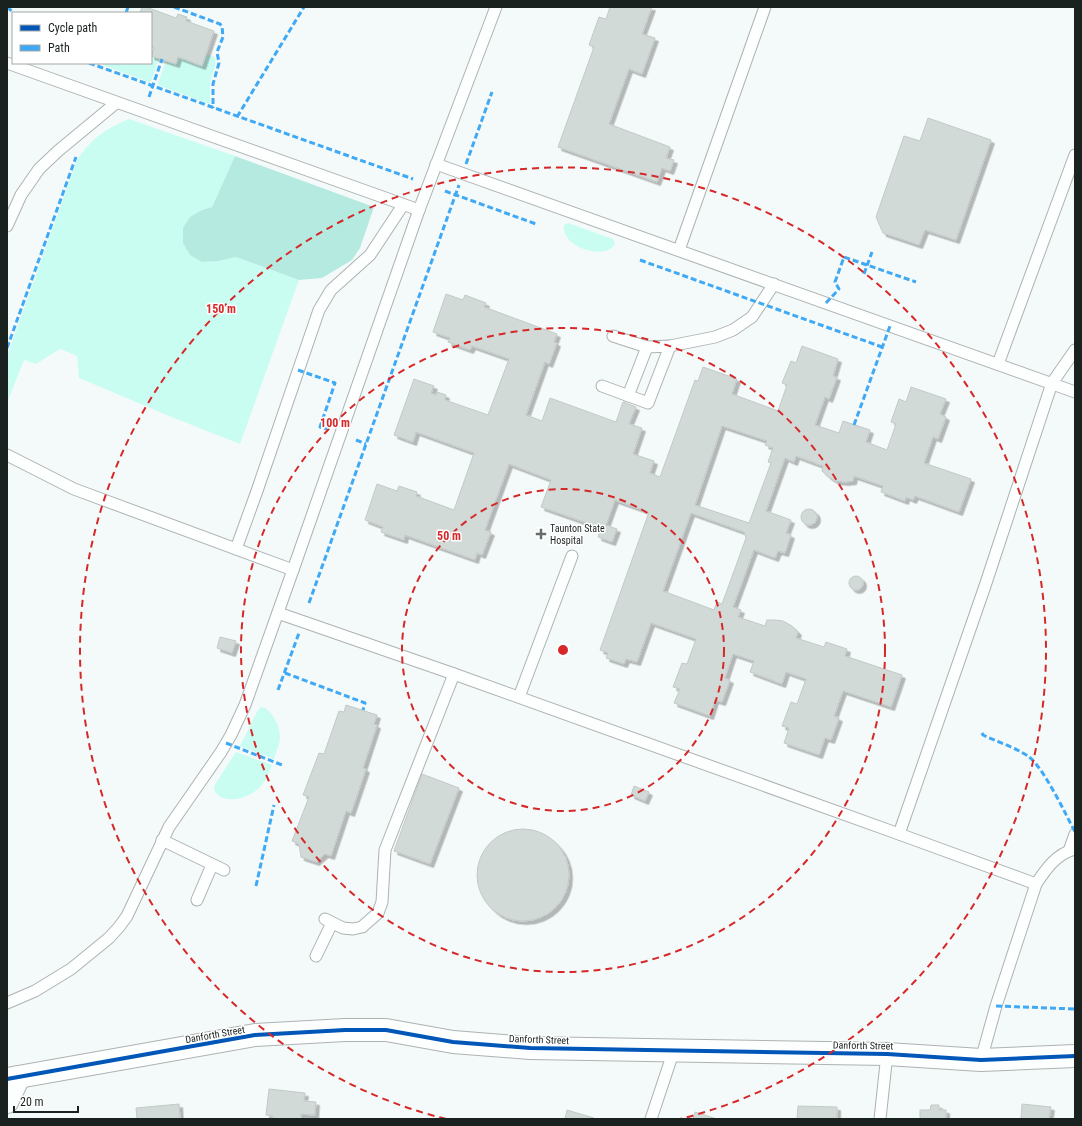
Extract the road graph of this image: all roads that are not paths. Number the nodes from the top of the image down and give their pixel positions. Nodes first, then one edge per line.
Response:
1 (496, 7) edge
2 (765, 7) edge
3 (7, 63) edge
4 (116, 103) junction
5 (1075, 155) edge
6 (436, 164) junction
7 (403, 205) junction
8 (419, 210) junction
9 (7, 226) edge
10 (679, 250) junction
11 (774, 284) junction
12 (613, 336) dead end
13 (670, 346) junction
14 (647, 347) junction
15 (1075, 350) edge
16 (998, 364) junction
17 (1052, 383) junction
18 (602, 386) dead end
19 (1075, 392) edge
20 (628, 396) junction
21 (7, 455) edge
22 (236, 549) junction
23 (572, 556) dead end
24 (293, 570) junction
25 (278, 613) junction
26 (454, 674) junction
27 (519, 697) junction
28 (899, 834) junction
29 (1075, 834) edge
30 (162, 840) junction
31 (1072, 850) edge
32 (212, 865) junction
33 (224, 870) dead end
34 (1036, 884) junction
35 (197, 900) dead end
36 (316, 956) dead end
37 (7, 1003) edge
38 (674, 1050) junction
39 (887, 1054) junction
40 (1075, 1056) edge
41 (981, 1060) junction
42 (13, 1078) edge
43 (7, 1102) edge
44 (651, 1119) edge
45 (880, 1119) edge

1 - 6 lane
2 - 10 lane
3 - 4 lane
4 - 7 lane
4 - 9 lane
5 - 16 lane
6 - 8 lane
6 - 10 lane
7 - 8 lane
7 - 22 lane
8 - 24 lane
10 - 11 lane
11 - 13 lane
11 - 16 lane
12 - 14 lane
13 - 14 lane
13 - 20 lane
14 - 20 lane
15 - 17 lane
16 - 17 lane
17 - 19 lane
17 - 28 lane
18 - 20 lane
21 - 22 lane
22 - 24 lane
23 - 27 lane
24 - 25 lane
25 - 26 lane
25 - 30 lane
26 - 27 lane
26 - 36 lane
27 - 28 lane
28 - 34 lane
29 - 31 lane
30 - 32 lane
30 - 37 lane
31 - 34 lane
32 - 33 lane
32 - 35 lane
34 - 41 lane
38 - 39 street, Danforth Street
38 - 42 street, Danforth Street
38 - 44 lane
39 - 41 street, Danforth Street
39 - 45 lane
40 - 41 street, Danforth Street
42 - 43 street

